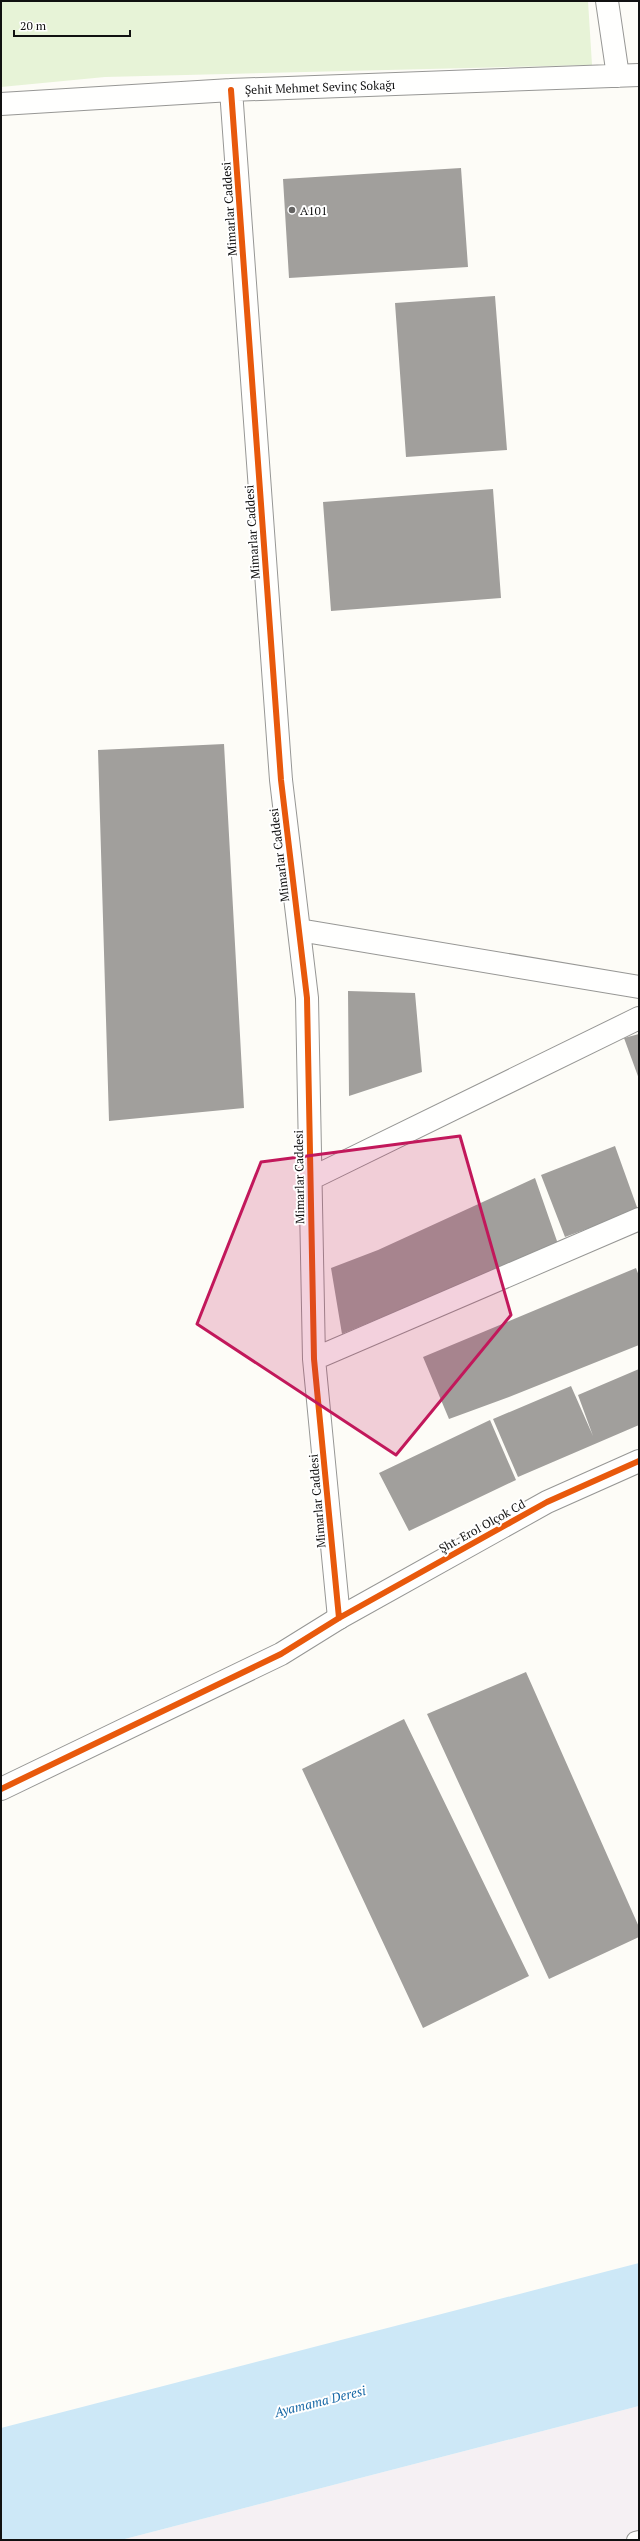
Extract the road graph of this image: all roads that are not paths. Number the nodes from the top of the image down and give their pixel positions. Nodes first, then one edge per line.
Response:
1 (607, 1) edge
2 (628, 76) edge
3 (232, 90) junction
4 (1, 104) edge
5 (299, 930) junction
6 (639, 987) edge
7 (639, 1018) edge
8 (310, 1179) junction
9 (639, 1219) edge
10 (314, 1359) junction
11 (639, 1461) edge
12 (339, 1618) junction
13 (1, 1790) edge
14 (639, 2539) edge
15 (635, 2540) edge

1 - 2 street
2 - 3 street, Şehit Mehmet Sevinç Sokağı
3 - 4 street, Şehit Mehmet Sevinç Sokağı
3 - 5 street, Mimarlar Caddesi
5 - 6 street
5 - 8 street, Mimarlar Caddesi
7 - 8 street
8 - 10 street, Mimarlar Caddesi
9 - 10 street
10 - 12 street, Mimarlar Caddesi
11 - 12 street, Şht. Erol Olçok Cd
12 - 13 street, Şht. Erol Olçok Cd
14 - 15 lane

